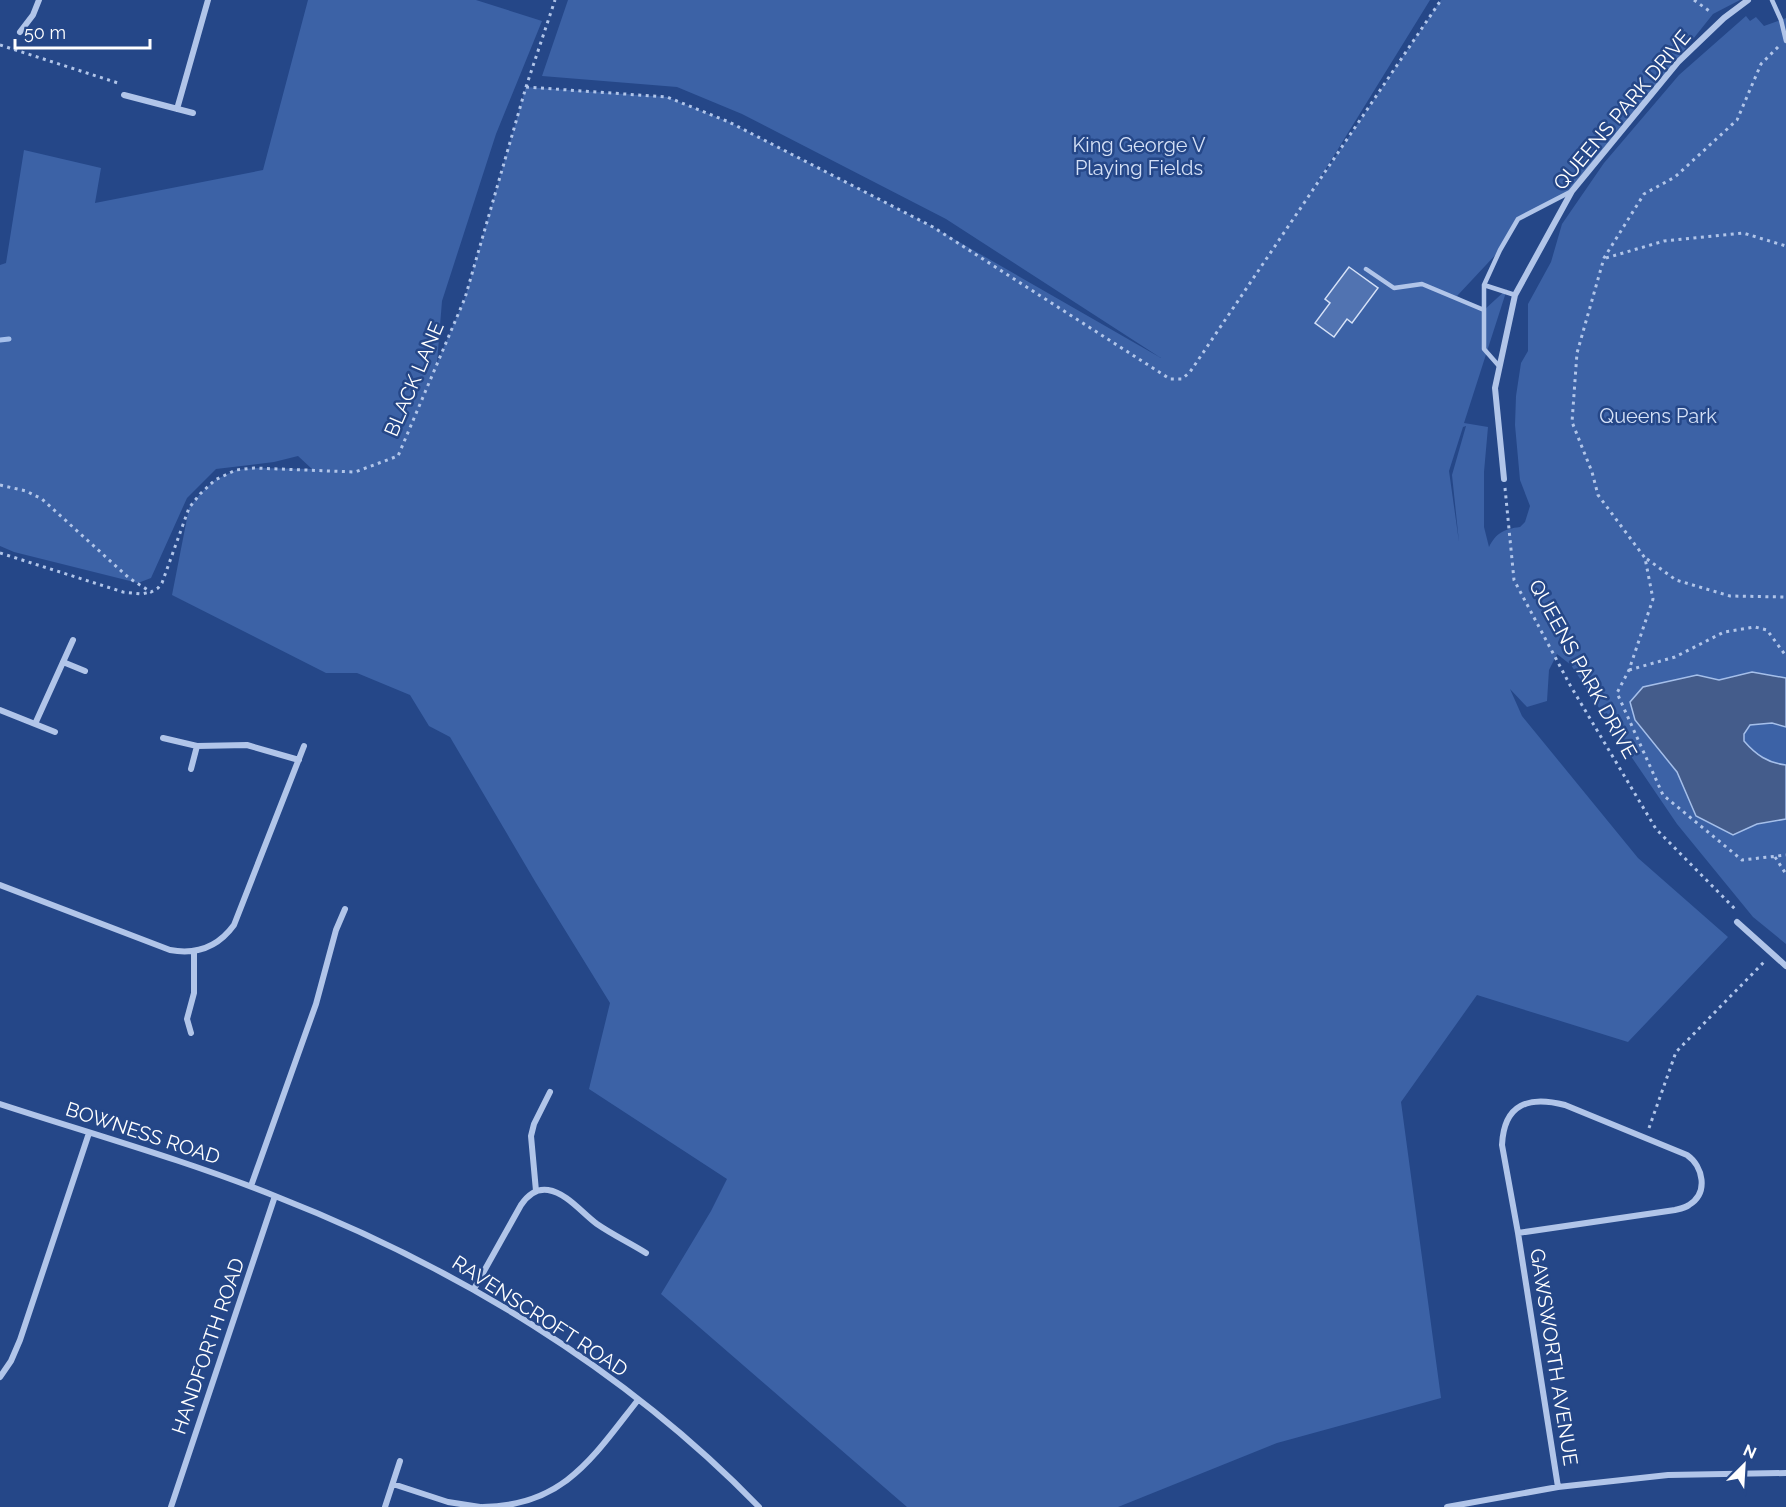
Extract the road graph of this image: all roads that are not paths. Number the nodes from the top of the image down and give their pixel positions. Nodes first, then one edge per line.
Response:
1 (39, 0) edge
2 (208, 0) edge
3 (1748, 0) edge
4 (1772, 0) edge
5 (20, 32) dead end
6 (1786, 40) edge
7 (124, 95) road end
8 (177, 109) junction
9 (193, 113) dead end
10 (1572, 191) junction
11 (1366, 269) dead end
12 (1484, 285) junction
13 (1515, 295) junction
14 (1484, 310) junction
15 (1500, 366) junction
16 (1504, 479) road end
17 (73, 640) dead end
18 (63, 662) junction
19 (85, 671) dead end
20 (0, 710) edge
21 (35, 724) junction
22 (55, 732) dead end
23 (163, 738) dead end
24 (197, 746) junction
25 (304, 746) dead end
26 (298, 760) junction
27 (191, 769) dead end
28 (0, 885) edge
29 (345, 909) dead end
30 (1737, 922) dead end
31 (194, 952) junction
32 (1786, 966) edge
33 (191, 1033) dead end
34 (550, 1092) dead end
35 (0, 1104) edge
36 (89, 1133) junction
37 (251, 1186) junction
38 (536, 1191) junction
39 (275, 1196) junction
40 (1518, 1233) junction
41 (646, 1253) dead end
42 (474, 1289) junction
43 (0, 1377) edge
44 (638, 1400) junction
45 (400, 1461) dead end
46 (1786, 1473) edge
47 (393, 1484) junction
48 (1558, 1487) junction
49 (171, 1507) edge
50 (385, 1507) edge
51 (482, 1507) edge
52 (759, 1507) edge
53 (1447, 1507) edge

1 - 5 street
2 - 8 street
3 - 10 street, QUEENS PARK DRIVE
4 - 6 lane
7 - 8 street
8 - 9 street
10 - 12 lane
10 - 13 street, QUEENS PARK DRIVE
11 - 14 lane
12 - 13 lane
12 - 14 lane
13 - 15 street, QUEENS PARK DRIVE
14 - 15 lane
15 - 16 street, QUEENS PARK DRIVE
17 - 18 street
18 - 19 street
18 - 21 street
20 - 21 street
21 - 22 street
23 - 24 street
24 - 26 street
24 - 27 street
25 - 26 street
26 - 31 street
28 - 31 street
29 - 37 street
30 - 32 street
31 - 33 street
34 - 38 street
35 - 36 street, BOWNESS ROAD
36 - 37 street, BOWNESS ROAD
36 - 43 street
37 - 39 street, BOWNESS ROAD
38 - 41 street
38 - 42 street
39 - 42 street, RAVENSCROFT ROAD
39 - 49 street, HANDFORTH ROAD
40 - 40 street, GAWSWORTH AVENUE
40 - 48 street, GAWSWORTH AVENUE
42 - 44 street, RAVENSCROFT ROAD
44 - 51 street
44 - 52 street, RAVENSCROFT ROAD
45 - 47 street
46 - 48 street
47 - 50 street
47 - 51 street
48 - 53 street

